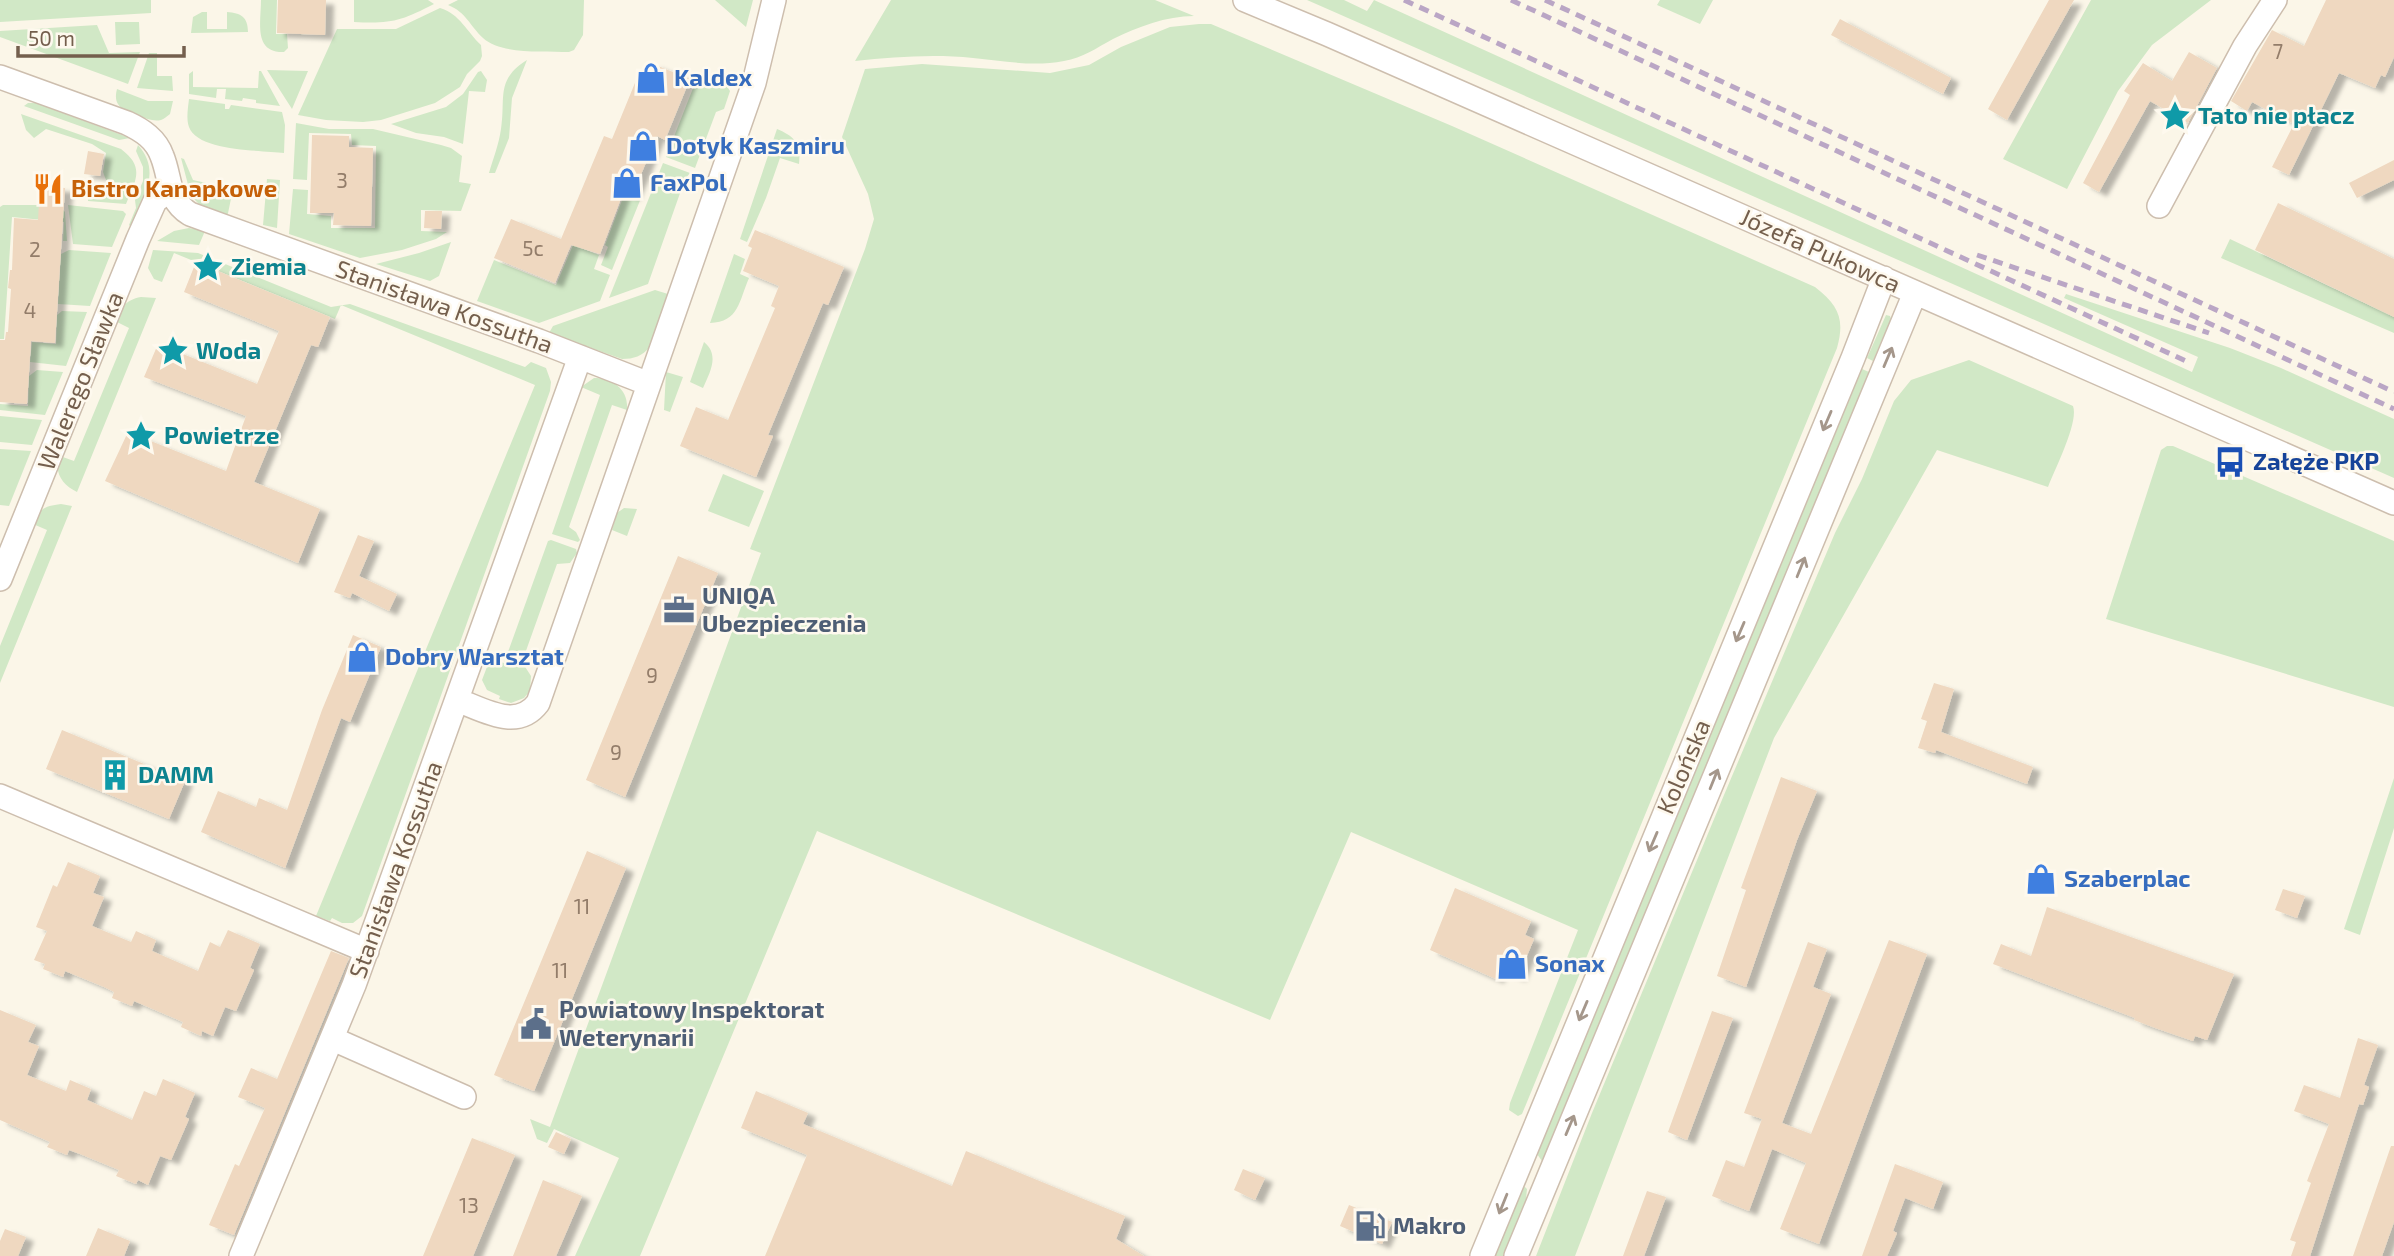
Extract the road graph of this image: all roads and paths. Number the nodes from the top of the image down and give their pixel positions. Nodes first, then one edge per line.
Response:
1 (774, 0) edge
2 (1245, 0) edge
3 (2275, 0) edge
4 (0, 77) edge
5 (170, 190) junction
6 (2159, 206) dead end
7 (1884, 278) junction
8 (1915, 293) junction
9 (580, 357) junction
10 (649, 384) junction
11 (2394, 503) edge
12 (0, 579) edge
13 (457, 700) junction
14 (0, 796) edge
15 (367, 951) junction
16 (333, 1039) junction
17 (464, 1097) dead end
18 (241, 1256) edge
19 (1482, 1256) edge
20 (1516, 1256) edge

1 - 10 street
2 - 7 street, Józefa Pukowca
3 - 6 street
4 - 5 street
5 - 9 street, Stanisława Kossutha
5 - 12 street, Walerego Sławka
7 - 8 street, Józefa Pukowca
7 -> 19 street, Kolońska
8 - 11 street, Józefa Pukowca
20 -> 8 street, Kolońska
9 - 10 street, Stanisława Kossutha
9 - 13 street, Stanisława Kossutha
10 - 13 street
13 - 15 street, Stanisława Kossutha
14 - 15 street
15 - 16 street, Stanisława Kossutha
16 - 17 street
16 - 18 street, Stanisława Kossutha

